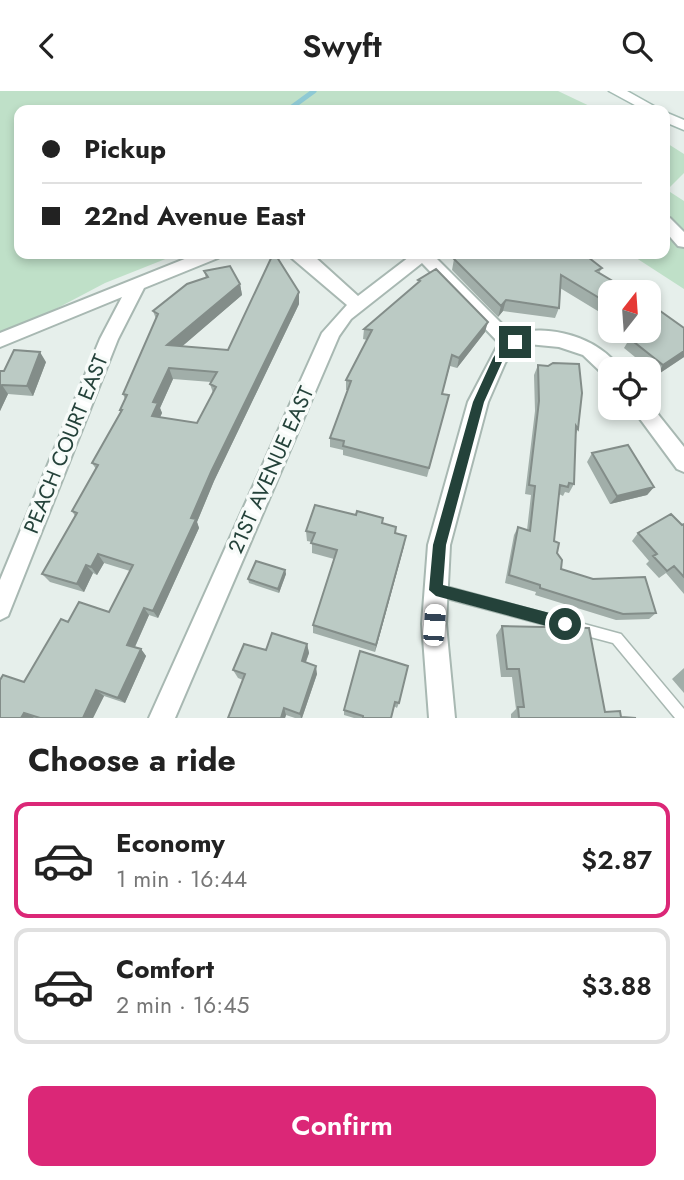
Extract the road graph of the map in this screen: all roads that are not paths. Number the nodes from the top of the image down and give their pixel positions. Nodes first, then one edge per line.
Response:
1 (616, 91) edge
2 (644, 105) edge
3 (670, 227) edge
4 (684, 242) edge
5 (199, 259) edge
6 (304, 259) edge
7 (417, 259) edge
8 (428, 259) edge
9 (138, 283) junction
10 (358, 305) junction
11 (0, 340) edge
12 (511, 344) junction
13 (598, 358) edge
14 (651, 420) edge
15 (684, 464) edge
16 (436, 590) junction
17 (0, 608) edge
18 (162, 718) edge
19 (442, 718) edge
20 (683, 718) edge

1 - 2 street
3 - 4 street
5 - 9 street
6 - 10 street
7 - 10 street, 21ST AVENUE EAST
8 - 12 street
9 - 11 street
9 - 17 street, PEACH COURT EAST
10 - 18 street, 21ST AVENUE EAST
12 - 13 street
12 - 16 street
14 - 15 street
16 - 19 street
16 - 20 lane

